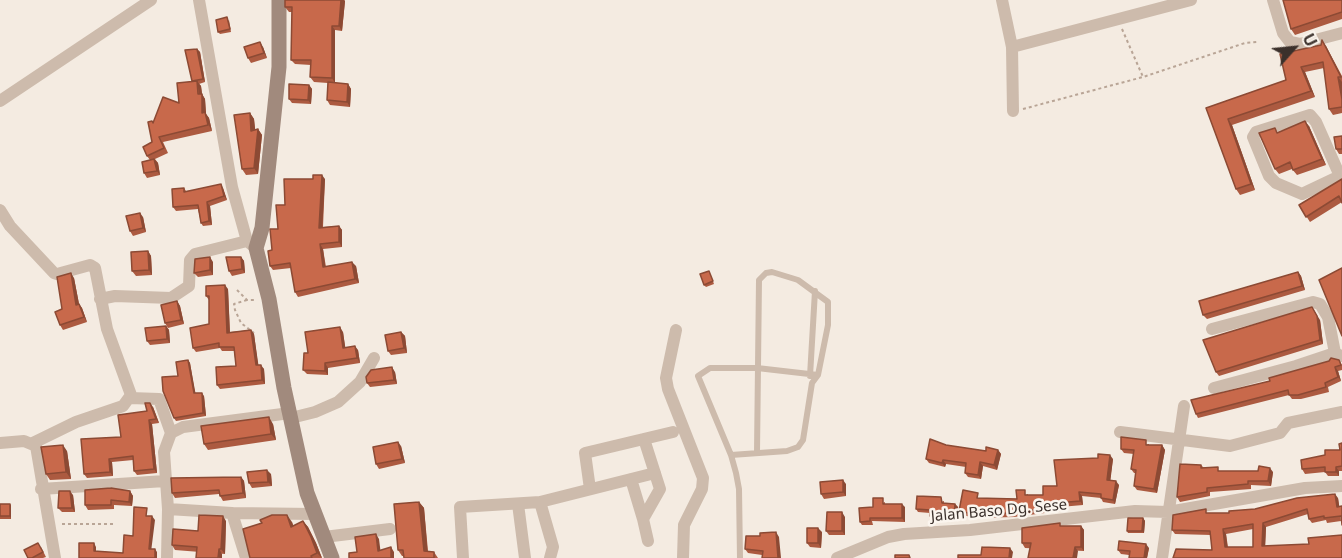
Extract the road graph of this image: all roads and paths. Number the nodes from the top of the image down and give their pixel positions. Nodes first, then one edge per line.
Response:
1 (150, 0) edge
2 (199, 0) edge
3 (279, 0) edge
4 (1002, 0) edge
5 (1191, 0) edge
6 (1273, 0) edge
7 (1117, 18) junction
8 (1342, 33) edge
9 (1257, 42) dead end
10 (1011, 47) junction
11 (1143, 77) junction
12 (0, 101) edge
13 (1013, 111) joint
14 (1341, 175) edge
15 (0, 210) edge
16 (252, 245) junction
17 (237, 290) dead end
18 (815, 291) junction
19 (269, 298) junction
20 (100, 299) junction
21 (247, 300) junction
22 (1212, 329) dead end
23 (676, 330) dead end
24 (254, 333) edge
25 (1339, 355) edge
26 (374, 358) dead end
27 (758, 368) junction
28 (809, 373) junction
29 (818, 375) junction
30 (812, 383) junction
31 (1214, 388) dead end
32 (130, 398) junction
33 (1184, 406) dead end
34 (1342, 412) edge
35 (291, 416) junction
36 (673, 432) dead end
37 (1120, 432) dead end
38 (171, 433) junction
39 (644, 439) junction
40 (1179, 440) junction
41 (0, 443) edge
42 (33, 443) junction
43 (757, 452) junction
44 (731, 454) junction
45 (655, 473) junction
46 (631, 479) junction
47 (165, 481) junction
48 (1342, 486) edge
49 (42, 489) junction
50 (590, 489) junction
51 (540, 502) junction
52 (518, 504) junction
53 (168, 509) junction
54 (1168, 512) junction
55 (232, 513) junction
56 (314, 514) junction
57 (643, 519) junction
58 (48, 524) junction
59 (113, 524) dead end
60 (390, 529) dead end
61 (324, 537) junction
62 (648, 541) dead end
63 (55, 558) edge
64 (167, 558) edge
65 (246, 558) edge
66 (332, 558) edge
67 (463, 558) edge
68 (525, 558) edge
69 (550, 558) edge
70 (683, 558) edge
71 (740, 558) edge
72 (837, 558) edge
73 (1162, 558) edge

1 - 12 street
2 - 16 street
3 - 16 street
4 - 10 street
5 - 7 street
6 - 8 street
7 - 10 street
7 - 11 path
9 - 11 path
10 - 13 street
11 - 13 path
14 - 14 street
15 - 20 street
16 - 19 street
16 - 20 street
17 - 21 path
18 - 27 lane
18 - 28 lane
18 - 29 lane
19 - 21 path
19 - 35 street
20 - 32 street
21 - 24 path
22 - 25 street
23 - 70 street
25 - 31 street
26 - 35 street
27 - 28 lane
27 - 43 lane
27 - 44 lane
28 - 29 lane
28 - 30 lane
29 - 30 lane
30 - 43 lane
32 - 38 street
32 - 42 street
33 - 40 street
34 - 40 street
35 - 38 street
35 - 56 street
36 - 39 street
37 - 40 street
38 - 47 street
39 - 45 street
39 - 50 street
40 - 54 street
41 - 42 street
42 - 49 street
43 - 44 lane
44 - 71 lane
45 - 46 street
45 - 57 street
46 - 50 street
46 - 57 street
47 - 49 street
47 - 53 street
48 - 54 street, Jalan Baso Dg. Sese
49 - 58 street
50 - 51 street
51 - 52 street
51 - 69 street
52 - 67 street
52 - 68 street
53 - 55 street
53 - 64 street
54 - 72 street, Jalan Baso Dg. Sese
54 - 73 street
55 - 56 street
55 - 65 street
56 - 61 street
57 - 62 street
58 - 59 path
58 - 63 street
60 - 61 street
61 - 66 street

